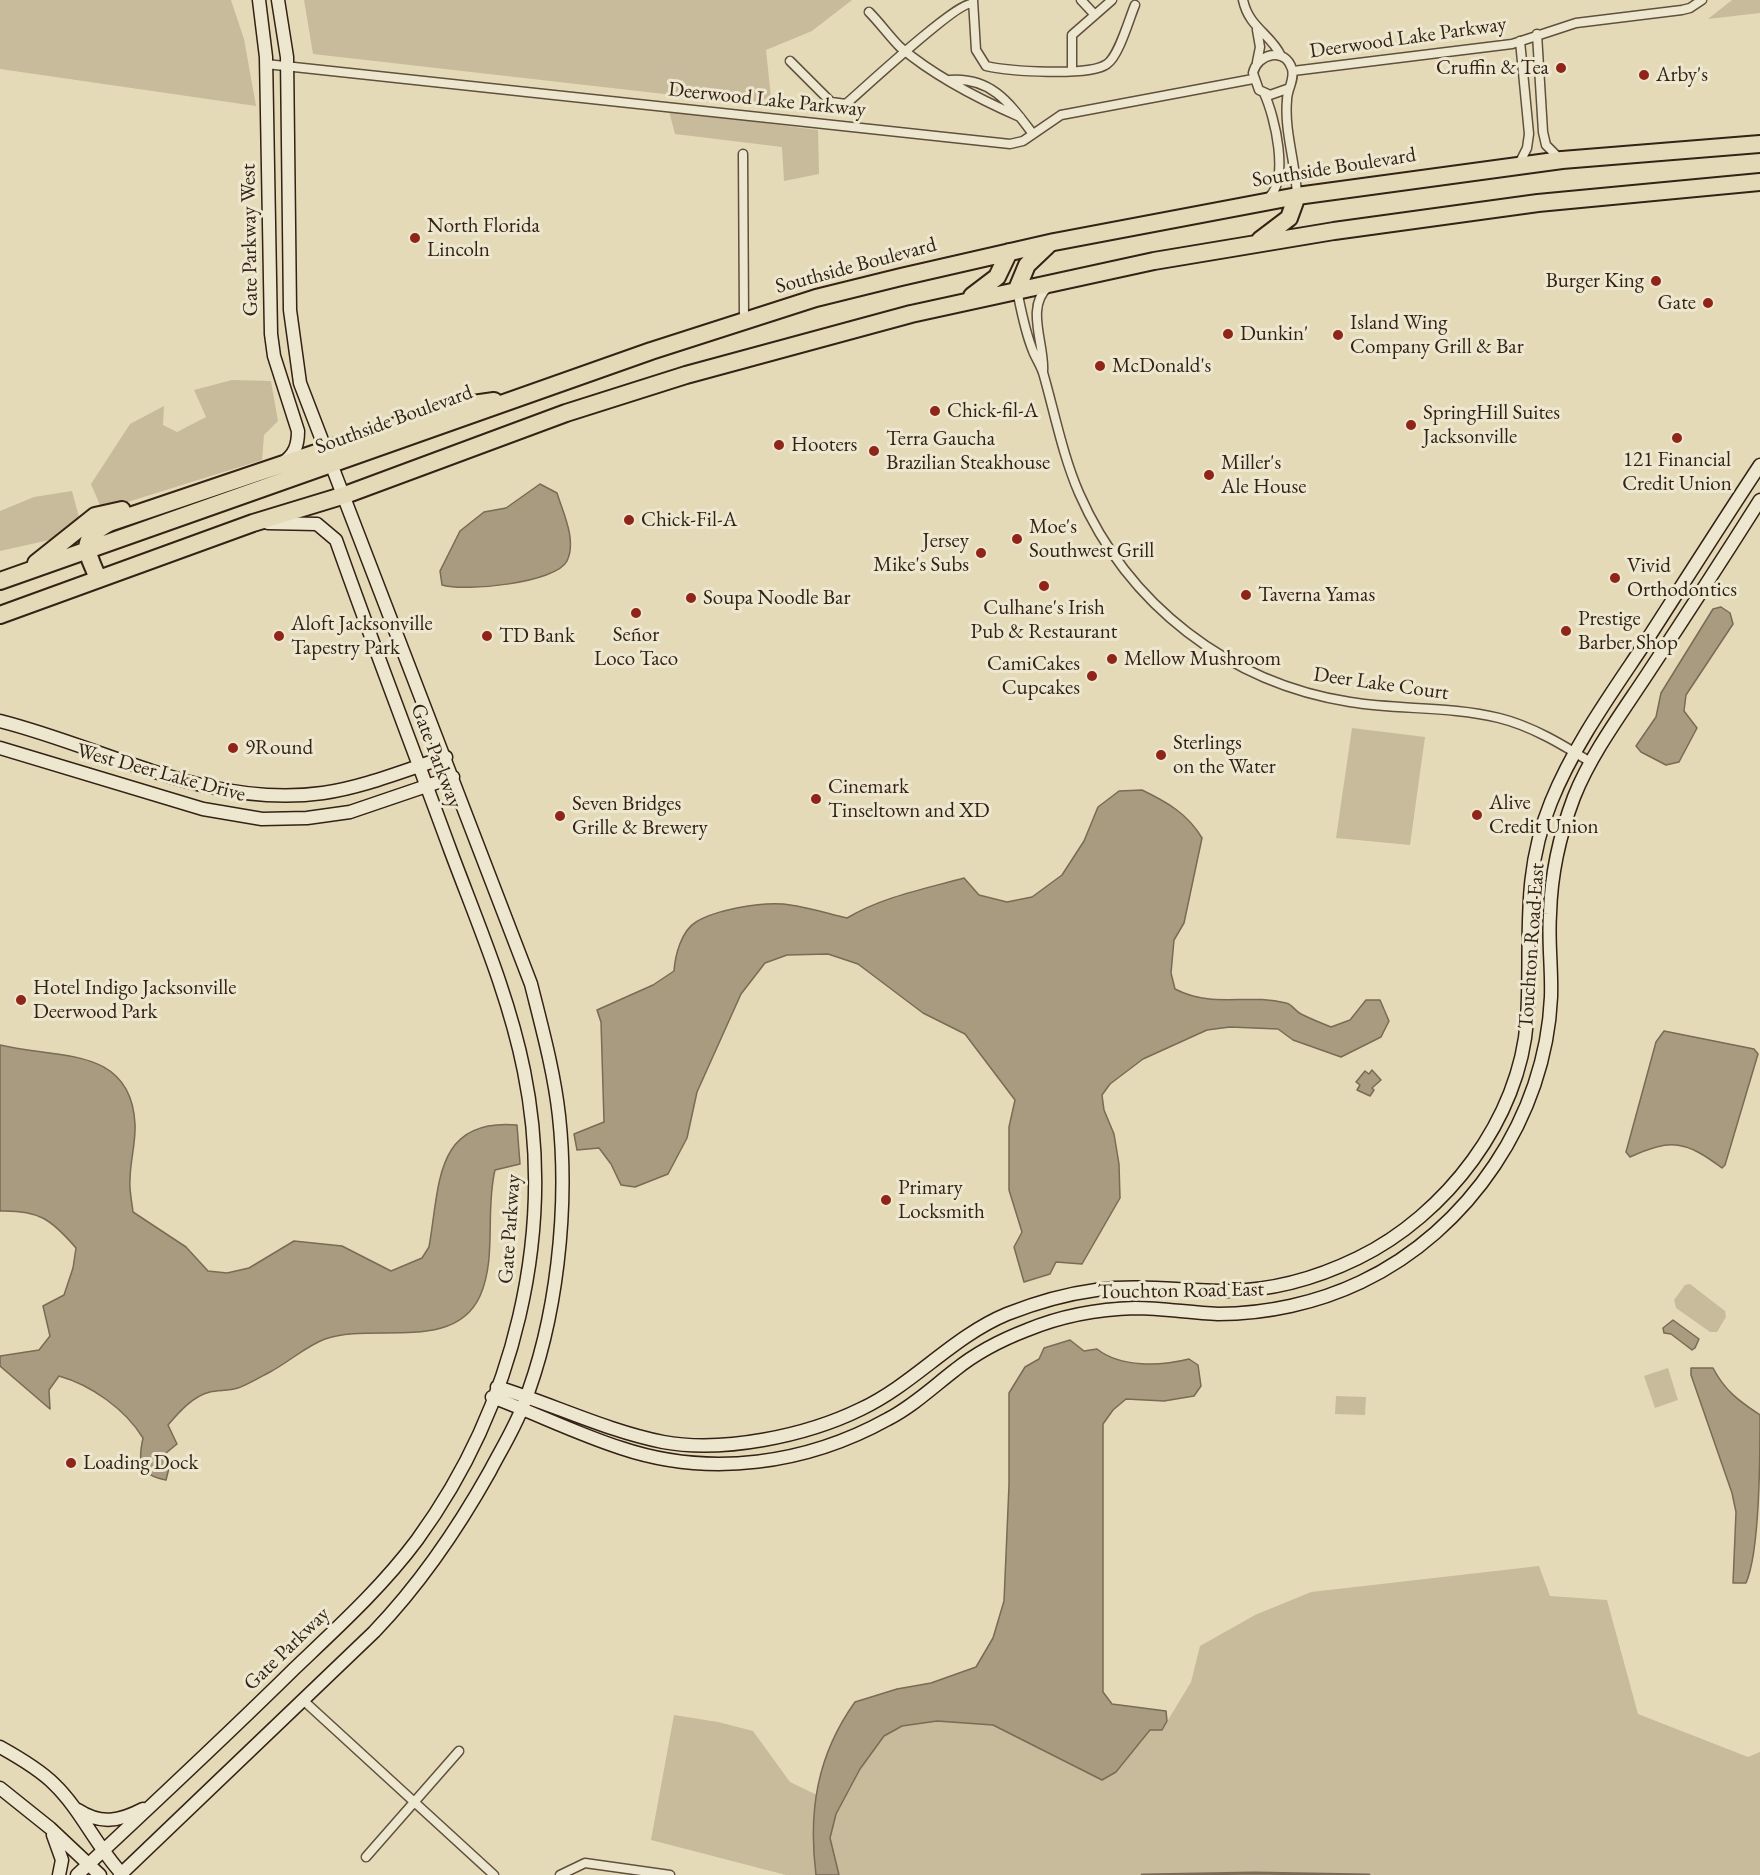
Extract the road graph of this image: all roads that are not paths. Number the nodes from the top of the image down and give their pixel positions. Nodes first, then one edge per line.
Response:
1 (259, 0) edge
2 (278, 0) edge
3 (1081, 0) edge
4 (1112, 0) edge
5 (1243, 0) edge
6 (1702, 0) edge
7 (973, 2) edge
8 (1135, 5) dead end
9 (869, 12) dead end
10 (1095, 15) junction
11 (1257, 30) junction
12 (1537, 34) junction
13 (1520, 41) junction
14 (906, 51) junction
15 (1281, 56) junction
16 (790, 61) dead end
17 (1257, 62) junction
18 (266, 64) junction
19 (288, 67) junction
20 (1072, 71) junction
21 (1293, 71) junction
22 (1253, 79) junction
23 (950, 80) junction
24 (984, 86) junction
25 (1287, 89) junction
26 (1264, 93) junction
27 (981, 98) junction
28 (1020, 117) junction
29 (1033, 134) junction
30 (1760, 144) edge
31 (743, 154) dead end
32 (1562, 160) junction
33 (1518, 166) junction
34 (1760, 182) edge
35 (1297, 196) junction
36 (1263, 201) junction
37 (1054, 242) junction
38 (290, 244) junction
39 (1254, 244) junction
40 (269, 245) junction
41 (1009, 252) junction
42 (1057, 280) junction
43 (1017, 289) junction
44 (954, 304) junction
45 (744, 320) junction
46 (295, 353) junction
47 (274, 356) junction
48 (1043, 372) junction
49 (331, 458) junction
50 (1760, 465) edge
51 (278, 467) junction
52 (345, 495) junction
53 (1760, 500) edge
54 (171, 502) junction
55 (253, 524) junction
56 (86, 551) junction
57 (1696, 562) junction
58 (20, 574) junction
59 (1713, 574) junction
60 (98, 578) junction
61 (0, 581) edge
62 (0, 615) edge
63 (0, 721) edge
64 (0, 748) edge
65 (1575, 753) junction
66 (446, 757) junction
67 (1592, 763) junction
68 (420, 765) junction
69 (453, 777) junction
70 (427, 787) junction
71 (1470, 1165) junction
72 (1485, 1179) junction
73 (1456, 1182) junction
74 (1472, 1194) junction
75 (1229, 1291) junction
76 (1230, 1313) junction
77 (944, 1351) junction
78 (959, 1366) junction
79 (495, 1392) junction
80 (524, 1402) junction
81 (797, 1432) junction
82 (782, 1435) junction
83 (805, 1454) junction
84 (782, 1459) junction
85 (304, 1701) junction
86 (0, 1747) edge
87 (459, 1751) dead end
88 (0, 1788) edge
89 (157, 1801) junction
90 (415, 1802) junction
91 (74, 1807) junction
92 (50, 1828) junction
93 (102, 1852) junction
94 (366, 1857) dead end
95 (89, 1864) junction
96 (121, 1874) edge
97 (60, 1875) edge
98 (76, 1875) edge
99 (100, 1875) edge
100 (494, 1875) edge
101 (560, 1875) edge
102 (670, 1875) edge

1 - 18 street, Gate Parkway West
2 - 19 street, Gate Parkway West
3 - 10 street
4 - 10 street
5 - 11 street
6 - 12 street, Deerwood Lake Parkway
7 - 14 street
7 - 20 street
8 - 20 street
9 - 14 street
10 - 20 street
11 - 15 street
11 - 17 street
12 - 13 street, Deerwood Lake Parkway
12 - 32 street
13 - 21 street, Deerwood Lake Parkway
13 - 33 street
14 - 16 street
14 - 23 street
15 - 17 street
15 - 21 street
17 - 22 street
18 - 19 street, Deerwood Lake Parkway
18 - 40 street, Gate Parkway West
19 - 29 street, Deerwood Lake Parkway
19 - 38 street, Gate Parkway West
21 - 25 street
22 - 26 street
22 - 29 street, Deerwood Lake Parkway
23 - 24 street
23 - 27 street
24 - 27 street
24 - 28 street
25 - 26 street
25 - 35 street
26 - 36 street
27 - 28 street
28 - 29 street
30 - 32 highway, Southside Boulevard
31 - 45 street
32 - 33 highway, Southside Boulevard
33 - 35 highway, Southside Boulevard
34 - 39 highway
35 - 36 highway, Southside Boulevard
35 - 39 highway
36 - 37 highway, Southside Boulevard
37 - 41 highway, Southside Boulevard
37 - 43 highway
38 - 40 street
38 - 46 street, Gate Parkway West
39 - 42 highway
40 - 47 street, Gate Parkway West
41 - 44 highway
41 - 45 highway, Southside Boulevard
42 - 43 highway
42 - 48 street, Deer Lake Court
43 - 44 highway
43 - 48 street, Deer Lake Court
44 - 52 highway
45 - 49 highway, Southside Boulevard
46 - 47 street
46 - 49 street, Gate Parkway West
47 - 51 street, Gate Parkway West
48 - 65 street, Deer Lake Court
49 - 51 highway
49 - 52 street, Gate Parkway
49 - 56 highway, Southside Boulevard
50 - 57 street, Touchton Road East
51 - 54 highway
52 - 55 highway
52 - 66 street, Gate Parkway
53 - 59 street, Touchton Road East
54 - 56 highway
54 - 58 highway
55 - 60 highway
55 - 68 street, Gate Parkway
56 - 58 highway, Southside Boulevard
56 - 60 highway
57 - 59 street
57 - 65 street, Touchton Road East
58 - 61 highway, Southside Boulevard
59 - 67 street, Touchton Road East
60 - 62 highway
63 - 68 street, West Deer Lake Drive
64 - 70 street, West Deer Lake Drive
65 - 67 street, Deer Lake Court
65 - 71 street, Touchton Road East
66 - 68 street, West Deer Lake Drive
66 - 69 street, Gate Parkway
67 - 72 street, Touchton Road East
68 - 70 street, Gate Parkway
69 - 70 street, West Deer Lake Drive
69 - 80 street, Gate Parkway
70 - 79 street, Gate Parkway
71 - 72 street
71 - 73 street, Touchton Road East
72 - 74 street, Touchton Road East
73 - 74 street
73 - 75 street, Touchton Road East
74 - 76 street, Touchton Road East
75 - 76 street
75 - 77 street, Touchton Road East
76 - 78 street, Touchton Road East
77 - 78 street
77 - 81 street, Touchton Road East
78 - 83 street, Touchton Road East
79 - 80 street, Touchton Road East
79 - 89 street, Gate Parkway
80 - 82 street, Touchton Road East
80 - 84 street, Touchton Road East
80 - 85 street, Gate Parkway
81 - 82 street, Touchton Road East
81 - 83 street
82 - 84 street
83 - 84 street, Touchton Road East
85 - 90 street
85 - 96 street, Gate Parkway
86 - 91 street
87 - 90 street
88 - 92 street
89 - 91 street
89 - 93 street, Gate Parkway
90 - 94 street
90 - 100 street
91 - 93 street
92 - 95 street
92 - 97 street
93 - 95 street, Gate Parkway
93 - 96 street
95 - 98 street, Gate Parkway
95 - 99 street
101 - 102 street

